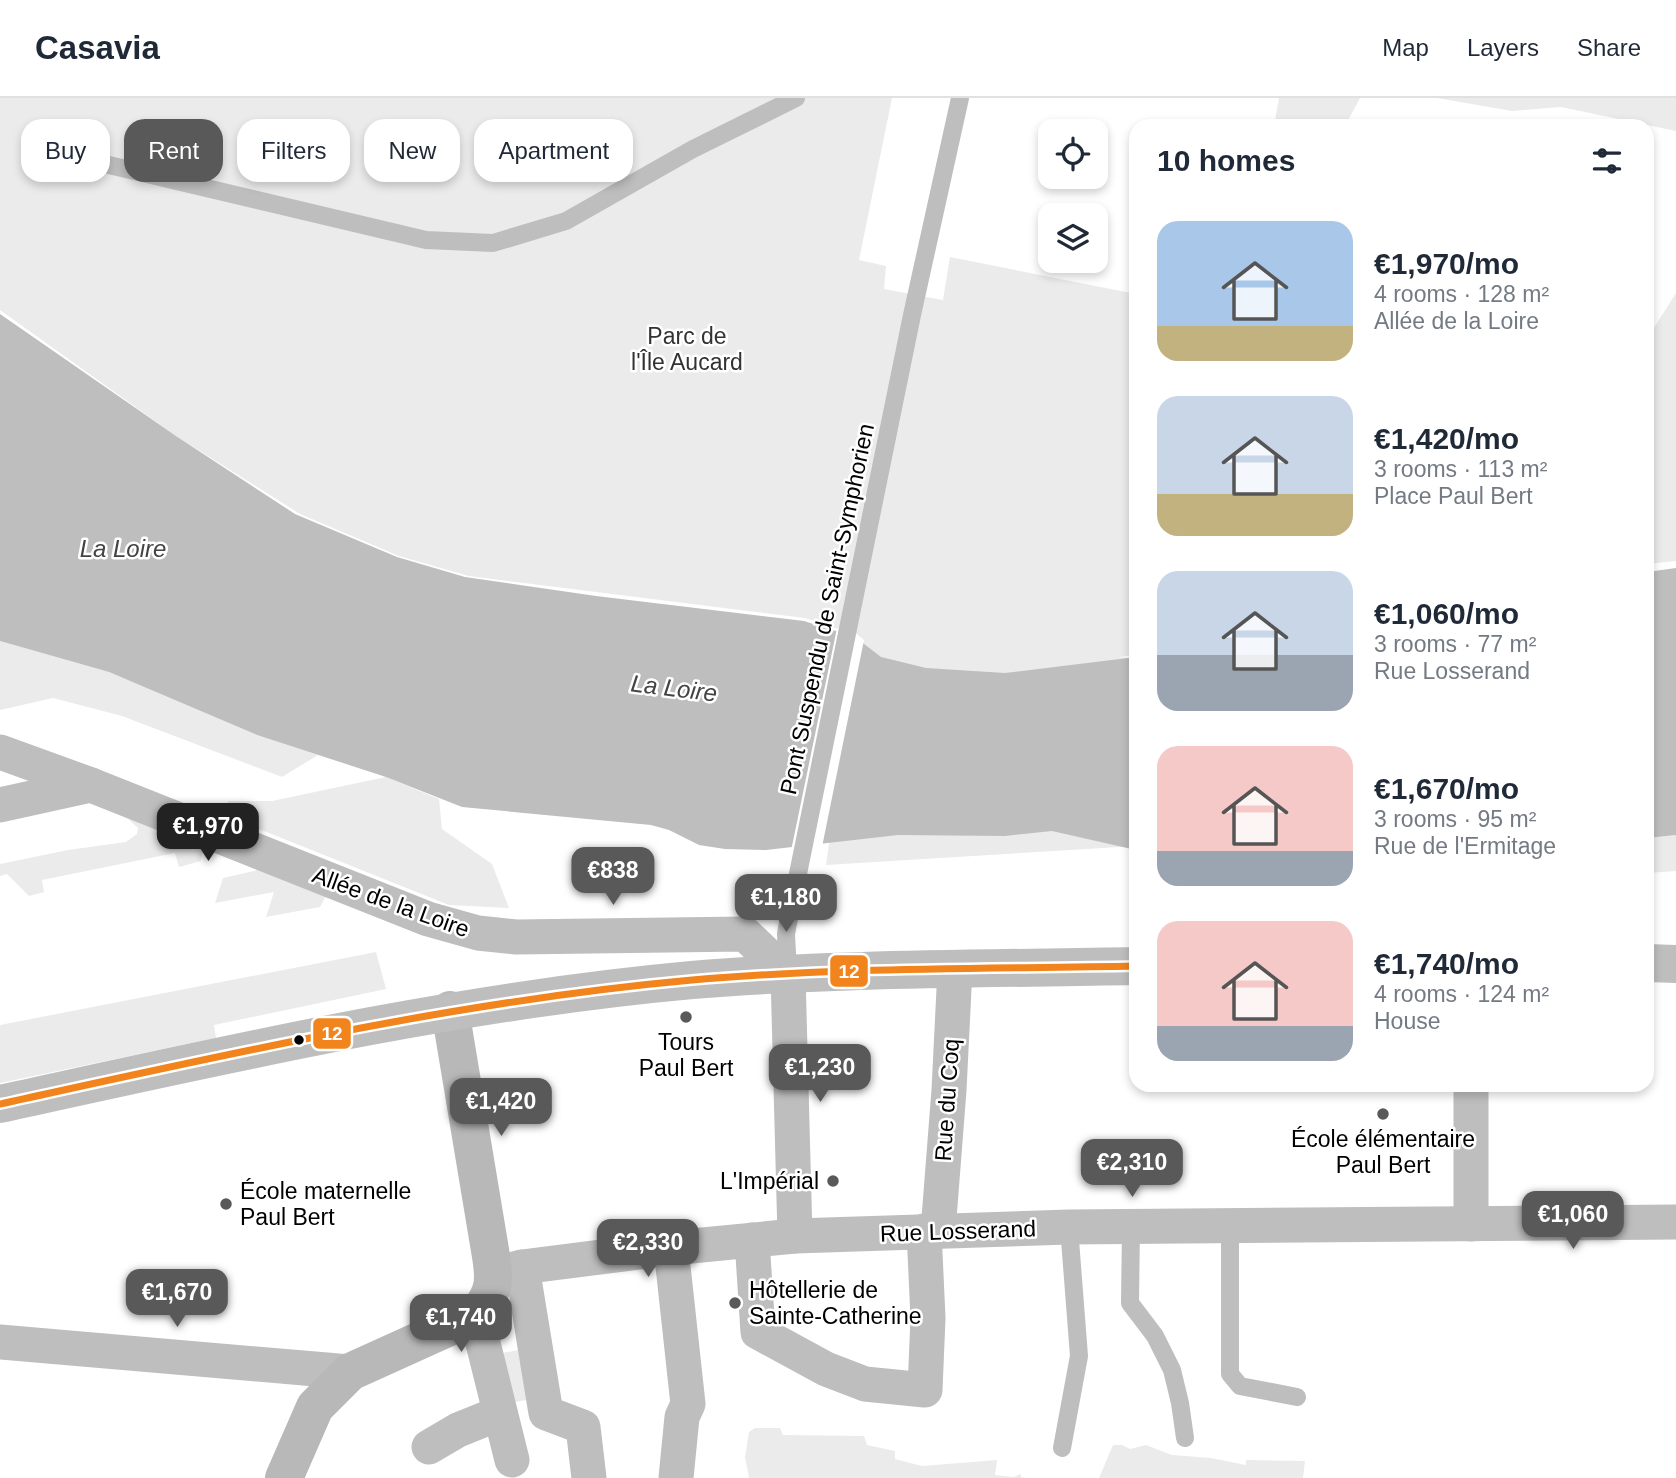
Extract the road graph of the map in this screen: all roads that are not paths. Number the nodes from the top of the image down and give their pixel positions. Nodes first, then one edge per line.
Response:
1 (796, 98) edge
2 (960, 98) edge
3 (110, 165) edge
4 (0, 752) edge
5 (91, 785) junction
6 (0, 805) edge
7 (1654, 963) edge
8 (1676, 964) edge
9 (1129, 966) edge
10 (956, 969) junction
11 (788, 975) junction
12 (450, 1010) junction
13 (1471, 1092) edge
14 (0, 1104) edge
15 (1676, 1222) edge
16 (1471, 1224) junction
17 (1230, 1226) junction
18 (1069, 1227) junction
19 (1131, 1227) junction
20 (931, 1231) junction
21 (795, 1236) junction
22 (752, 1240) junction
23 (671, 1248) junction
24 (508, 1270) junction
25 (476, 1315) junction
26 (0, 1342) edge
27 (350, 1372) junction
28 (1297, 1398) dead end
29 (500, 1413) junction
30 (1185, 1438) dead end
31 (429, 1447) dead end
32 (1062, 1448) dead end
33 (512, 1460) dead end
34 (284, 1478) edge
35 (589, 1478) edge
36 (676, 1478) edge

1 - 3 lane
2 - 11 lane, Pont Suspendu de Saint-Symphorien
4 - 5 street, Allée de la Loire
5 - 6 street
5 - 11 street, Allée de la Loire
7 - 8 main road
9 - 10 main road
10 - 11 main road
10 - 20 street, Rue du Coq
11 - 12 main road
11 - 21 street
12 - 14 main road
12 - 24 street
13 - 16 street
15 - 16 street, Rue Losserand
16 - 17 street, Rue Losserand
17 - 19 street, Rue Losserand
17 - 28 lane
18 - 19 street, Rue Losserand
18 - 20 street, Rue Losserand
18 - 32 lane
19 - 30 lane
20 - 21 street, Rue Losserand
20 - 22 street, Rue du Coq
21 - 22 street, Rue Losserand
22 - 23 street, Rue Losserand
23 - 24 street, Rue Losserand
23 - 36 street
24 - 25 street
24 - 35 street
25 - 27 street
25 - 29 street
26 - 27 street
27 - 34 street
29 - 31 street
29 - 33 street

